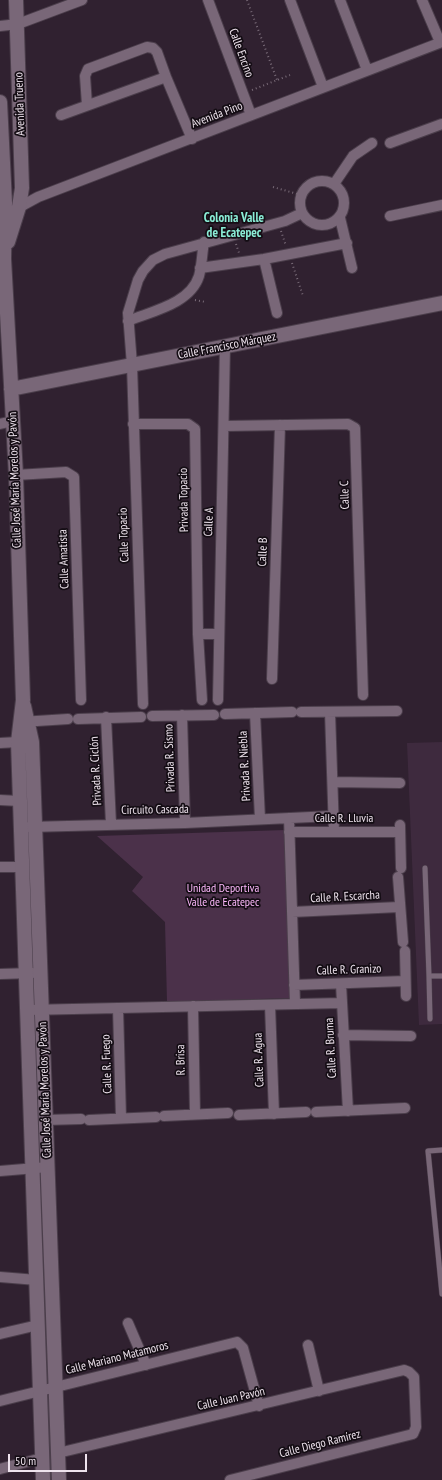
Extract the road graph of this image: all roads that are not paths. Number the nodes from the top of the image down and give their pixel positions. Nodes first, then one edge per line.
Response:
1 (16, 0) edge
2 (82, 0) edge
3 (208, 0) edge
4 (290, 0) edge
5 (340, 0) edge
6 (422, 0) edge
7 (18, 24) junction
8 (0, 26) edge
9 (441, 42) edge
10 (367, 70) junction
11 (166, 77) junction
12 (323, 87) junction
13 (0, 102) edge
14 (87, 105) junction
15 (61, 115) dead end
16 (251, 115) junction
17 (442, 124) edge
18 (192, 138) junction
19 (372, 143) dead end
20 (390, 143) dead end
21 (334, 184) junction
22 (442, 206) edge
23 (19, 207) junction
24 (302, 213) junction
25 (390, 216) dead end
26 (340, 218) junction
27 (2, 222) edge
28 (204, 242) junction
29 (347, 243) junction
30 (4, 259) junction
31 (264, 259) junction
32 (200, 268) junction
33 (352, 268) dead end
34 (442, 303) edge
35 (277, 313) dead end
36 (128, 320) junction
37 (225, 346) junction
38 (132, 365) junction
39 (11, 389) junction
40 (7, 423) edge
41 (133, 424) junction
42 (224, 426) junction
43 (280, 426) junction
44 (16, 475) junction
45 (198, 634) junction
46 (219, 634) junction
47 (272, 679) dead end
48 (363, 695) dead end
49 (81, 700) dead end
50 (202, 700) dead end
51 (218, 700) dead end
52 (143, 704) dead end
53 (397, 711) dead end
54 (330, 712) junction
55 (255, 713) junction
56 (225, 714) dead end
57 (182, 715) junction
58 (214, 715) dead end
59 (152, 716) dead end
60 (106, 717) junction
61 (141, 717) dead end
62 (24, 722) junction
63 (18, 742) junction
64 (0, 743) edge
65 (332, 782) junction
66 (400, 783) dead end
67 (0, 800) edge
68 (19, 801) junction
69 (332, 816) junction
70 (289, 818) junction
71 (260, 819) junction
72 (185, 823) junction
73 (111, 824) junction
74 (28, 827) junction
75 (289, 832) junction
76 (334, 832) junction
77 (21, 866) junction
78 (0, 867) edge
79 (425, 868) dead end
80 (399, 907) junction
81 (292, 912) junction
82 (34, 973) junction
83 (0, 974) edge
84 (429, 976) junction
85 (442, 976) edge
86 (405, 981) junction
87 (341, 984) junction
88 (294, 985) junction
89 (406, 996) dead end
90 (342, 1003) junction
91 (295, 1004) junction
92 (270, 1005) junction
93 (193, 1006) junction
94 (118, 1008) junction
95 (35, 1009) junction
96 (430, 1019) dead end
97 (343, 1036) junction
98 (411, 1036) dead end
99 (405, 1108) dead end
100 (348, 1111) junction
101 (306, 1112) dead end
102 (316, 1112) dead end
103 (228, 1113) dead end
104 (195, 1114) junction
105 (274, 1114) junction
106 (240, 1116) dead end
107 (121, 1118) junction
108 (45, 1120) junction
109 (442, 1150) edge
110 (48, 1167) junction
111 (32, 1169) junction
112 (0, 1171) edge
113 (0, 1277) edge
114 (37, 1280) junction
115 (442, 1294) edge
116 (128, 1323) dead end
117 (38, 1325) junction
118 (0, 1334) edge
119 (308, 1345) dead end
120 (146, 1365) junction
121 (55, 1387) junction
122 (40, 1391) junction
123 (319, 1391) junction
124 (0, 1401) edge
125 (259, 1406) junction
126 (415, 1432) joint
127 (58, 1453) junction
128 (42, 1458) junction
129 (0, 1469) edge
130 (253, 1477) edge
131 (43, 1480) edge
132 (59, 1480) edge
133 (230, 1480) edge

1 - 7 street, Avenida Trueno
2 - 7 street
3 - 16 street, Calle Encino
4 - 12 street
5 - 10 street
6 - 9 street
7 - 8 street
7 - 23 street, Avenida Trueno
9 - 10 street, Avenida Pino
10 - 12 street, Avenida Pino
11 - 14 street
11 - 14 street
11 - 18 street
12 - 16 street, Avenida Pino
13 - 27 street, Avenida Trueno
14 - 15 street
16 - 18 street, Avenida Pino
17 - 20 street
18 - 23 street, Avenida Pino
19 - 21 street
21 - 24 street
21 - 26 street
22 - 25 street
23 - 27 street, Avenida Pino
23 - 30 street, Calle José María Morelos y Pavón
24 - 26 street
24 - 28 street, Calle Topacio
26 - 29 street
27 - 30 street, Calle José María Morelos y Pavón
28 - 32 street
28 - 36 street, Calle Topacio
29 - 31 street
29 - 33 street
30 - 39 street, Calle José María Morelos y Pavón
31 - 32 street
31 - 35 street
32 - 36 street
34 - 37 street, Calle Francisco Márquez
36 - 38 street, Calle Topacio
37 - 38 street, Calle Francisco Márquez
37 - 42 street, Calle A
38 - 39 street, Calle Francisco Márquez
38 - 41 street, Calle Topacio
39 - 40 street, Calle José María Morelos y Pavón
40 - 44 street, Calle José María Morelos y Pavón
41 - 45 street, Privada Topacio
41 - 52 street, Calle Topacio
42 - 43 street, Calle C
42 - 46 street, Calle A
43 - 47 street, Calle B
43 - 48 street, Calle C
44 - 49 street, Calle Amatista
44 - 62 street, Calle José María Morelos y Pavón
45 - 46 street
45 - 50 street, Privada Topacio
46 - 51 street, Calle A
53 - 54 street
54 - 55 street
54 - 65 street
55 - 56 street
55 - 71 street, Privada R. Niebla
57 - 58 street
57 - 59 street
57 - 72 street, Privada R. Sismo
60 - 61 street
60 - 62 street
60 - 73 street, Privada R. Ciclón
62 - 63 street, Calle José María Morelos y Pavón
62 - 74 street, Calle José María Morelos y Pavón
63 - 64 street
63 - 68 street, Calle José María Morelos y Pavón
65 - 66 street
65 - 69 street
67 - 68 street
68 - 74 street, Calle José María Morelos y Pavón
69 - 70 street, Circuito Cascada
69 - 76 street
70 - 71 street, Circuito Cascada
70 - 75 street
71 - 72 street, Circuito Cascada
72 - 73 street, Circuito Cascada
73 - 74 street, Circuito Cascada
74 - 77 street, Calle José María Morelos y Pavón
74 - 82 street, Calle José María Morelos y Pavón
75 - 76 street, Calle R. Lluvia
75 - 81 street
76 - 80 street, Calle R. Lluvia
77 - 78 street
77 - 82 street, Calle José María Morelos y Pavón
79 - 84 lane
80 - 81 street, Calle R. Escarcha
80 - 86 street
81 - 88 street
82 - 83 street
82 - 95 street, Calle José María Morelos y Pavón
84 - 85 lane
84 - 96 lane
86 - 87 street, Calle R. Granizo
86 - 89 street
87 - 88 street, Calle R. Granizo
87 - 90 street, Calle R. Bruma
88 - 91 street
90 - 91 street
90 - 97 street, Calle R. Bruma
91 - 92 street
92 - 93 street
92 - 105 street, Calle R. Agua
93 - 94 street
93 - 104 street, R. Brisa
94 - 95 street
94 - 107 street, Calle R. Fuego
95 - 108 street, Calle José María Morelos y Pavón
95 - 111 street, Calle José María Morelos y Pavón
97 - 98 street
97 - 100 street, Calle R. Bruma
99 - 100 street
100 - 102 street
101 - 105 street
103 - 104 street
104 - 107 street
105 - 106 street
107 - 108 street
108 - 110 street, Calle José María Morelos y Pavón
109 - 115 lane
110 - 111 street
110 - 121 street, Calle José María Morelos y Pavón
111 - 112 street
111 - 114 street, Calle José María Morelos y Pavón
113 - 114 street
114 - 117 street, Calle José María Morelos y Pavón
116 - 120 street
117 - 118 street
117 - 122 street, Calle José María Morelos y Pavón
119 - 123 street
120 - 121 street, Calle Mariano Matamoros
120 - 125 street, Calle Mariano Matamoros
121 - 122 street, Calle Mariano Matamoros
121 - 127 street, Calle José María Morelos y Pavón
122 - 124 street, Calle Mariano Matamoros
122 - 128 street, Calle José María Morelos y Pavón
123 - 125 street, Calle Juan Pavón
123 - 126 street, Calle Juan Pavón
125 - 127 street, Calle Juan Pavón
126 - 130 street, Calle Diego Ramírez
127 - 132 street, Calle José María Morelos y Pavón
128 - 129 street
128 - 131 street, Calle José María Morelos y Pavón
130 - 133 street, Calle Diego Ramírez

